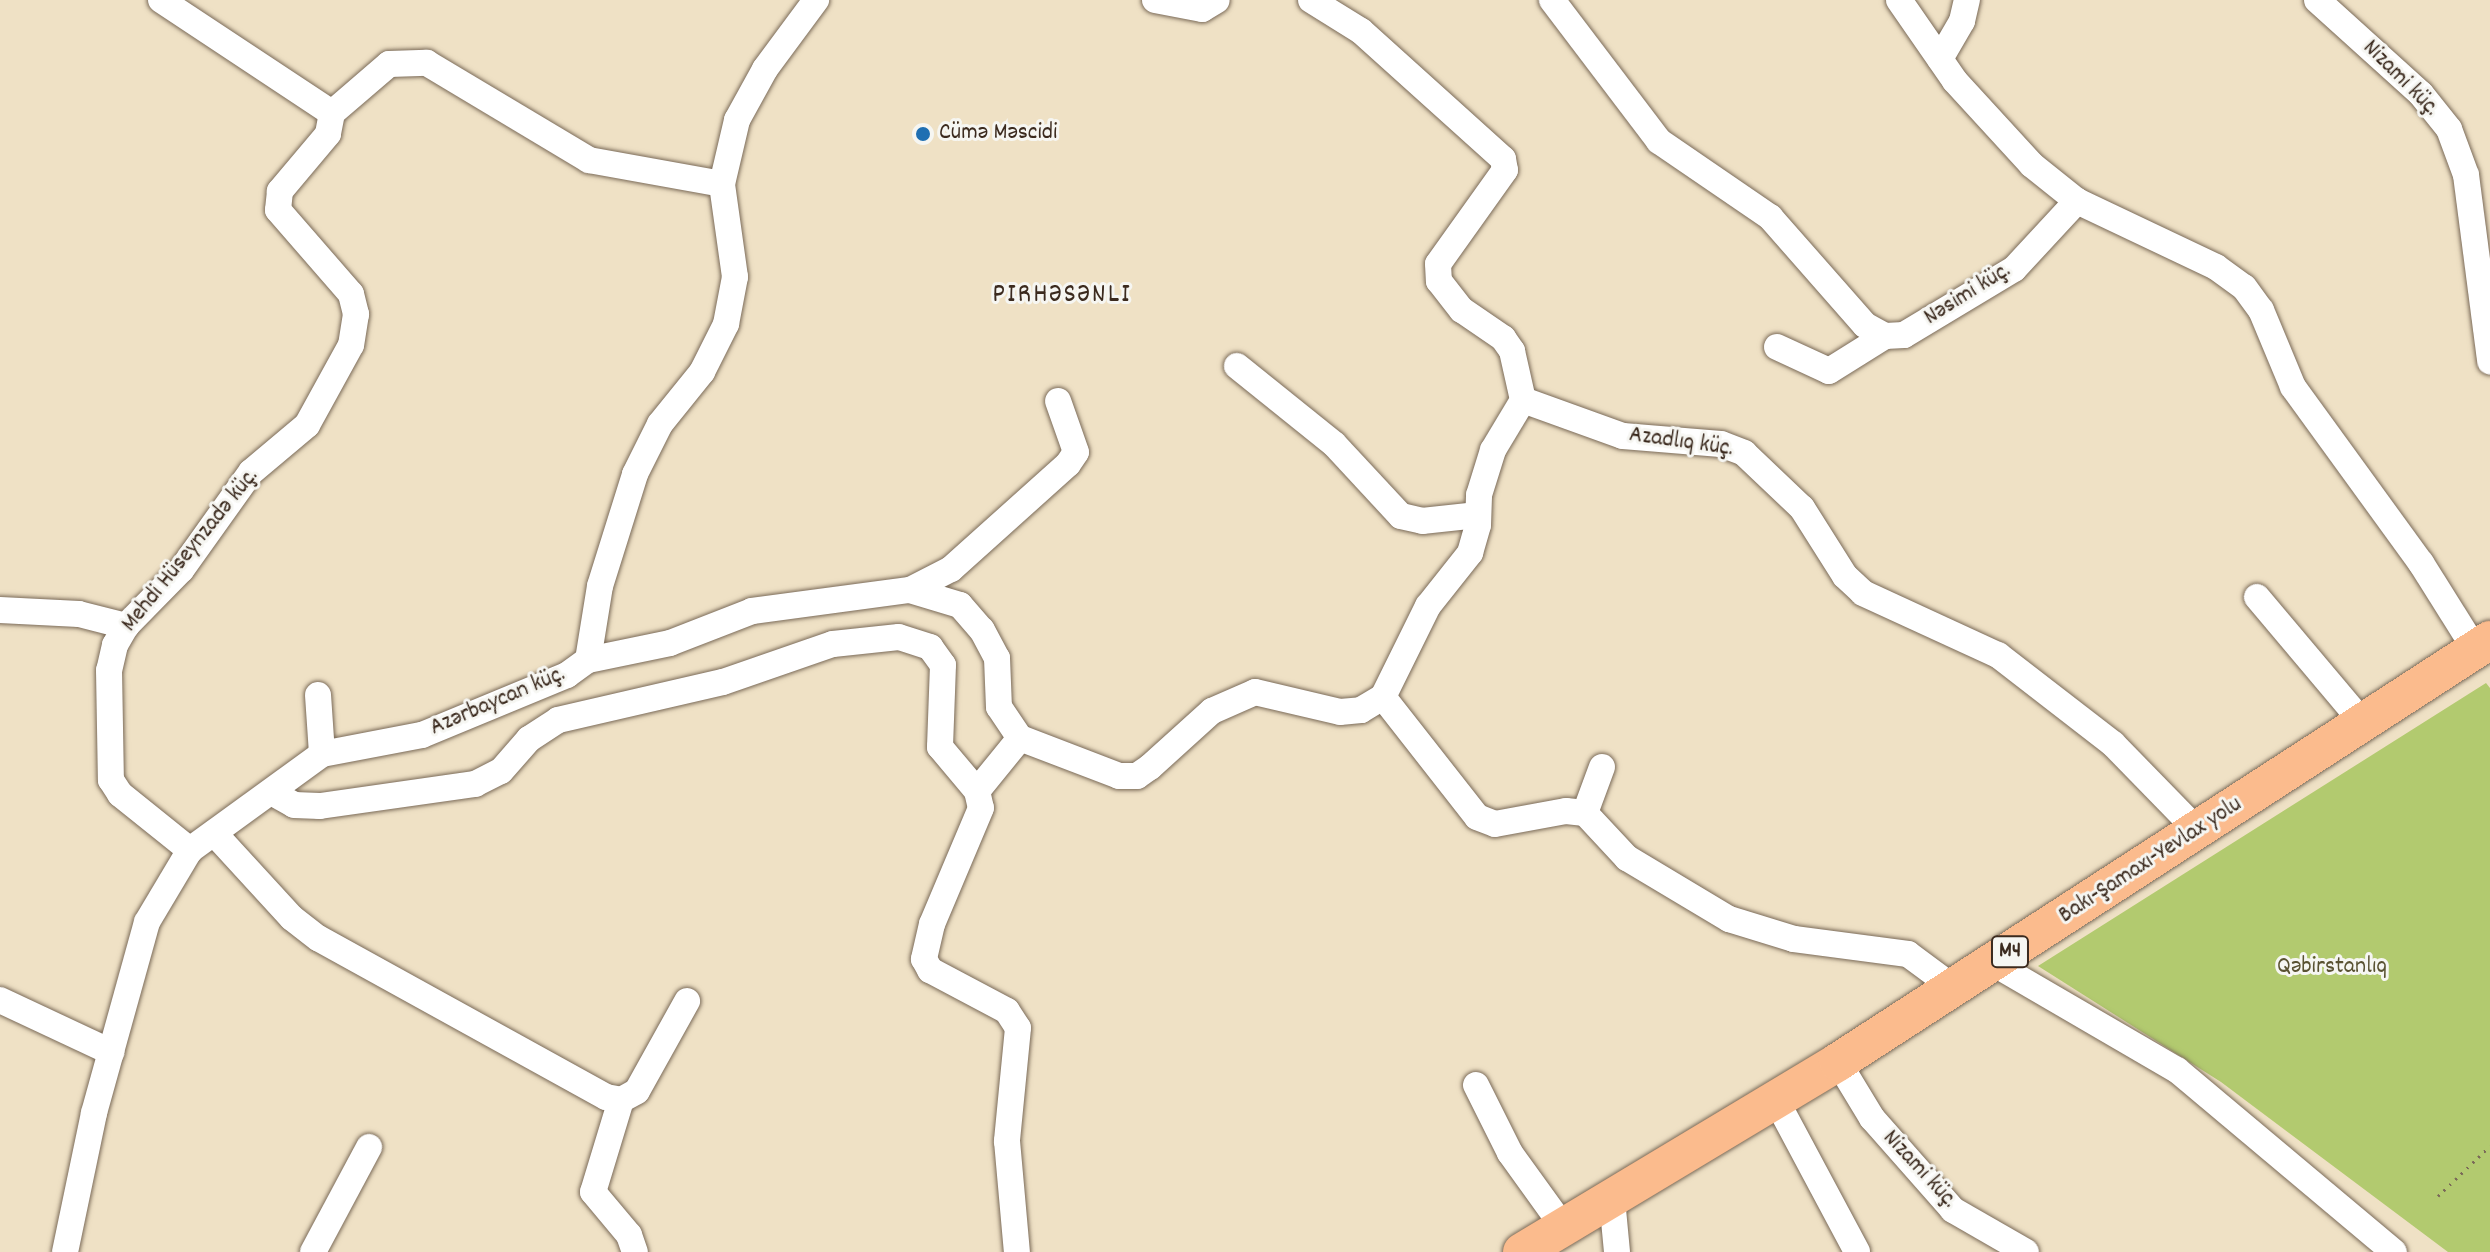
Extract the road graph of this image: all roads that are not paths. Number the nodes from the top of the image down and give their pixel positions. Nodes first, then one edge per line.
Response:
1 (161, 0) edge
2 (816, 0) edge
3 (1155, 0) edge
4 (1217, 0) edge
5 (1311, 0) edge
6 (1552, 0) edge
7 (1899, 0) edge
8 (1967, 0) edge
9 (2317, 0) edge
10 (1940, 59) junction
11 (332, 113) junction
12 (722, 184) junction
13 (2077, 201) junction
14 (1885, 336) junction
15 (1777, 347) dead end
16 (2490, 361) edge
17 (1237, 366) dead end
18 (1523, 400) junction
19 (1058, 401) dead end
20 (1478, 515) junction
21 (910, 590) junction
22 (2257, 597) dead end
23 (0, 610) edge
24 (126, 626) junction
25 (2486, 645) edge
26 (588, 660) junction
27 (318, 695) dead end
28 (1383, 697) junction
29 (2363, 723) junction
30 (1020, 738) junction
31 (322, 754) junction
32 (1602, 767) dead end
33 (977, 791) junction
34 (271, 792) junction
35 (1585, 813) junction
36 (2198, 831) junction
37 (214, 833) junction
38 (190, 850) junction
39 (1993, 963) junction
40 (1954, 988) junction
41 (0, 1000) edge
42 (687, 1001) dead end
43 (111, 1052) junction
44 (1838, 1062) junction
45 (1476, 1085) dead end
46 (621, 1100) junction
47 (1776, 1100) junction
48 (369, 1147) dead end
49 (1612, 1199) junction
50 (1564, 1228) junction
51 (65, 1252) edge
52 (313, 1252) edge
53 (635, 1252) edge
54 (1017, 1252) edge
55 (1522, 1252) edge
56 (1617, 1252) edge
57 (1857, 1252) edge
58 (2026, 1252) edge
59 (2394, 1252) edge

1 - 11 street
2 - 12 street, Azərbaycan küç.
3 - 4 street
5 - 18 street
6 - 14 street
7 - 10 street
8 - 10 street
9 - 16 street, Nizami küç.
10 - 13 street
11 - 12 street
11 - 24 street, Mehdi Hüseynzadə küç.
12 - 26 street, Azərbaycan küç.
13 - 14 street, Nəsimi küç.
13 - 25 street
14 - 15 street, Nəsimi küç.
17 - 20 street
18 - 20 street
18 - 36 street, Azadlıq küç.
19 - 21 street
20 - 28 street
21 - 26 street
21 - 30 street
22 - 29 street
23 - 24 street
24 - 38 street, Mehdi Hüseynzadə küç.
25 - 29 highway, Bakı-Şamaxı-Yevlax yolu / M4
26 - 31 street, Azərbaycan küç.
27 - 31 street
28 - 30 street
28 - 35 street
29 - 36 highway, Bakı-Şamaxı-Yevlax yolu / M4
30 - 33 street
31 - 34 street, Azərbaycan küç.
32 - 35 street
33 - 34 street
33 - 54 street
34 - 37 street, Azərbaycan küç.
35 - 40 street
36 - 39 highway, Bakı-Şamaxı-Yevlax yolu / M4
37 - 38 street, Azərbaycan küç.
37 - 46 street
38 - 43 street, Azərbaycan küç.
39 - 40 highway, Bakı-Şamaxı-Yevlax yolu / M4
39 - 59 street
40 - 44 highway, Bakı-Şamaxı-Yevlax yolu / M4
41 - 43 street
42 - 46 street
43 - 51 street, Azərbaycan küç.
44 - 47 highway, Bakı-Şamaxı-Yevlax yolu / M4
44 - 58 street, Nizami küç.
45 - 50 street
46 - 53 street
47 - 49 highway, Bakı-Şamaxı-Yevlax yolu / M4
47 - 57 street
48 - 52 street
49 - 50 highway, Bakı-Şamaxı-Yevlax yolu / M4
49 - 56 street
50 - 55 highway, Bakı-Şamaxı-Yevlax yolu / M4

